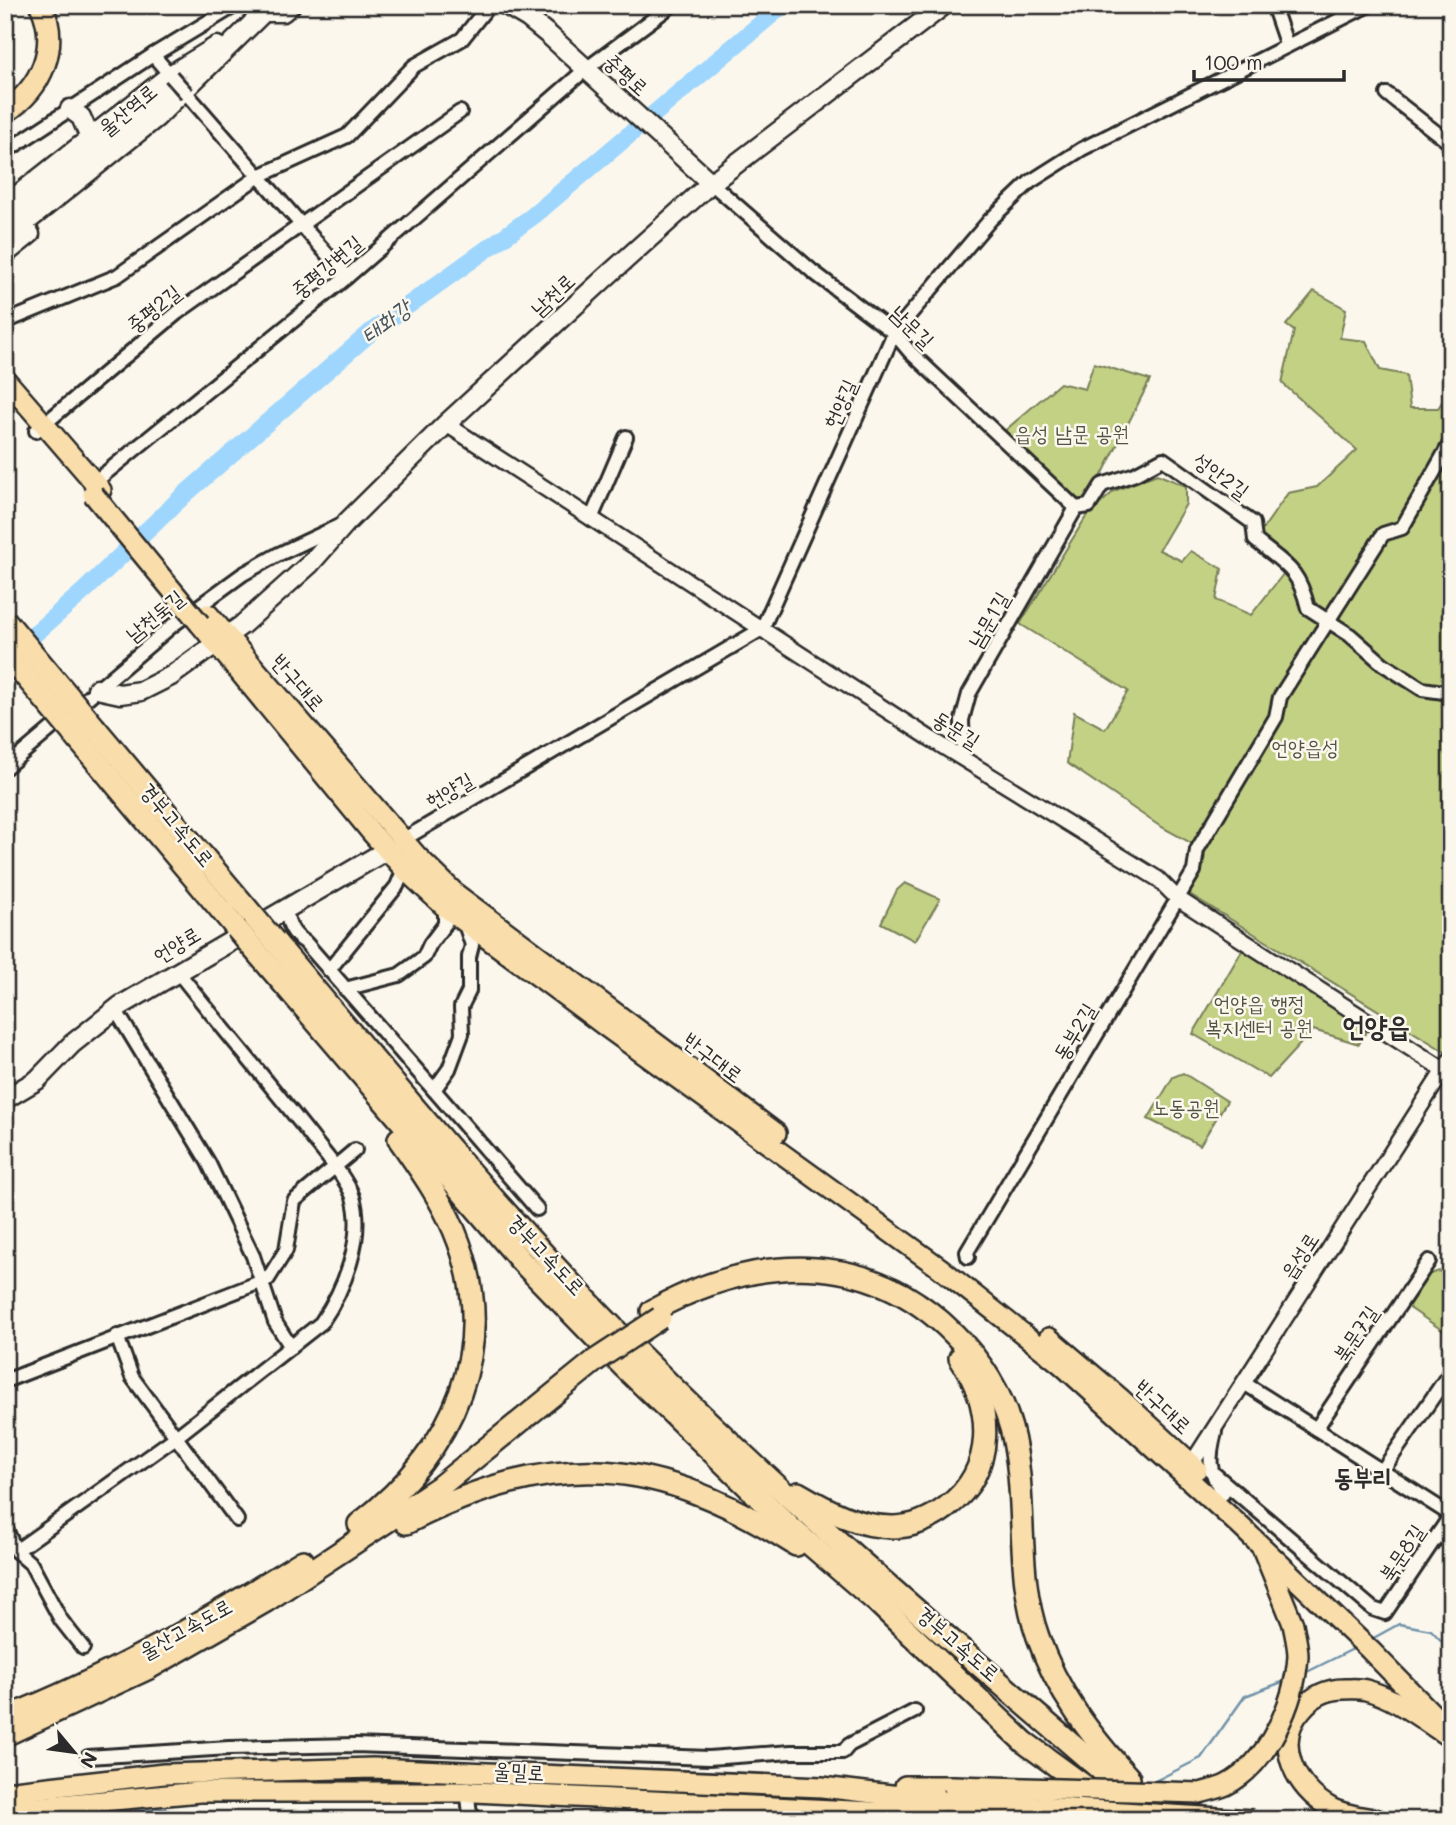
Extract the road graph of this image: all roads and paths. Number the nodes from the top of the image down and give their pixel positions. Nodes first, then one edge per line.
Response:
1 (28, 5) edge
2 (41, 5) edge
3 (236, 5) edge
4 (291, 5) edge
5 (489, 5) edge
6 (672, 5) edge
7 (944, 5) edge
8 (1273, 5) edge
9 (1369, 5) edge
10 (511, 6) edge
11 (258, 7) edge
12 (1287, 46) junction
13 (220, 50) junction
14 (153, 55) junction
15 (590, 73) junction
16 (171, 75) junction
17 (1387, 94) dead end
18 (189, 96) junction
19 (5, 100) edge
20 (70, 109) junction
21 (5, 112) edge
22 (460, 112) dead end
23 (90, 138) junction
24 (1451, 144) edge
25 (5, 152) edge
26 (259, 176) junction
27 (711, 183) junction
28 (5, 205) edge
29 (5, 222) edge
30 (301, 225) junction
31 (5, 239) edge
32 (5, 254) edge
33 (347, 277) junction
34 (5, 322) edge
35 (894, 333) junction
36 (5, 379) edge
37 (5, 398) edge
38 (446, 425) junction
39 (40, 428) junction
40 (626, 437) dead end
41 (1451, 442) edge
42 (94, 489) junction
43 (1076, 508) junction
44 (591, 519) junction
45 (347, 523) junction
46 (5, 620) edge
47 (1328, 621) junction
48 (762, 629) junction
49 (222, 640) junction
50 (5, 652) edge
51 (97, 689) junction
52 (1451, 694) edge
53 (89, 736) junction
54 (963, 759) junction
55 (5, 768) edge
56 (395, 845) junction
57 (404, 869) junction
58 (1177, 898) junction
59 (445, 907) junction
60 (285, 909) junction
61 (463, 920) junction
62 (267, 949) junction
63 (329, 970) junction
64 (178, 972) junction
65 (345, 989) junction
66 (115, 1009) junction
67 (346, 1059) junction
68 (1449, 1068) edge
69 (434, 1090) junction
70 (5, 1099) edge
71 (355, 1150) dead end
72 (335, 1167) junction
73 (537, 1209) dead end
74 (968, 1257) dead end
75 (1429, 1262) dead end
76 (262, 1282) junction
77 (656, 1315) junction
78 (117, 1336) junction
79 (291, 1347) junction
80 (592, 1356) junction
81 (1451, 1371) edge
82 (5, 1381) edge
83 (1244, 1383) junction
84 (1218, 1423) junction
85 (1316, 1429) junction
86 (176, 1437) junction
87 (747, 1458) junction
88 (1188, 1470) junction
89 (1211, 1471) junction
90 (1382, 1471) junction
91 (1223, 1494) junction
92 (1451, 1515) edge
93 (237, 1520) dead end
94 (359, 1524) junction
95 (5, 1527) edge
96 (1439, 1533) junction
97 (1451, 1545) edge
98 (1263, 1550) junction
99 (16, 1551) junction
100 (319, 1567) junction
101 (878, 1603) junction
102 (1354, 1628) junction
103 (83, 1648) dead end
104 (1374, 1648) junction
105 (915, 1711) dead end
106 (1451, 1717) edge
107 (5, 1718) edge
108 (5, 1735) edge
109 (1451, 1735) edge
110 (88, 1757) dead end
111 (1109, 1766) junction
112 (5, 1792) edge
113 (468, 1797) dead end
114 (947, 1800) junction
115 (5, 1810) edge
116 (479, 1820) edge
117 (1031, 1820) edge
118 (1127, 1820) edge
119 (1159, 1820) edge
120 (1166, 1820) edge
121 (1253, 1820) edge
122 (1378, 1820) edge

1 - 19 highway
2 - 21 highway
3 - 14 street, 울산역로
4 - 11 main road
5 - 26 street
6 - 15 street, 중평강변길
7 - 27 main road, 남천로
8 - 12 street
9 - 12 street, 헌양길
10 - 15 main road, 중평로
11 - 13 main road, 울산역로
12 - 35 street, 헌양길
13 - 16 main road
13 - 18 main road
13 - 29 main road, 울산역로
13 - 31 main road, 울산역로
14 - 16 street
14 - 20 street, 울산역로
15 - 27 main road, 중평로
15 - 33 street, 중평강변길
16 - 18 street, bridge
16 - 23 main road
17 - 24 street
18 - 26 street
18 - 32 main road
20 - 23 main road
20 - 25 street, 울산역로
22 - 30 street, 중평2길
23 - 28 main road
26 - 30 street
26 - 34 street
27 - 35 street, 남문길
27 - 38 main road, 남천로
30 - 33 street
30 - 39 street, 중평2길
33 - 42 street, 중평강변길
35 - 43 street, 남문길
35 - 48 street, 헌양길
36 - 39 main road
37 - 39 main road
38 - 44 street, 동문길
38 - 45 main road, 남천로
39 - 42 main road
40 - 44 street
41 - 47 street, 동부2길
42 - 49 main road, 반구대로, bridge
43 - 47 street, 성안2길
43 - 54 street, 남문1길
44 - 48 street, 동문길
45 - 49 main road, 남천로
45 - 51 street, 남천둑길
46 - 53 highway, 경부고속도로, bridge
47 - 52 street, 성안2길
47 - 58 street, 동부2길
48 - 54 street, 동문길
48 - 56 street, 헌양길
49 - 51 main road, 남천로
49 - 56 main road, 반구대로
50 - 53 highway, 경부고속도로, bridge
51 - 55 street, 남천둑길
53 - 62 highway, 경부고속도로, bridge
54 - 58 street, 동문길
56 - 57 main road, 반구대로
56 - 60 main road, 언양로
56 - 88 main road, 반구대로
57 - 59 main road, 반구대로
57 - 63 street
58 - 68 street, 동문길
58 - 74 street, 동부2길
59 - 61 main road, 반구대로
59 - 65 street
60 - 63 street
60 - 64 main road, 언양로
61 - 69 street
61 - 88 main road, 반구대로
62 - 67 highway, 경부고속도로
62 - 87 highway, 경부고속도로
63 - 65 street
64 - 66 main road, 언양로
64 - 72 street
65 - 69 street
66 - 70 main road, 언양로
66 - 76 street
67 - 94 highway
67 - 101 highway, 경부고속도로
68 - 83 street, 읍성로
69 - 73 street
71 - 72 street
72 - 76 street
72 - 79 street
75 - 85 street, 북문7길
76 - 78 street
76 - 79 street
77 - 80 highway, bridge
77 - 87 highway
77 - 111 highway
78 - 82 street
78 - 86 street
79 - 86 street
80 - 94 highway
80 - 100 highway
81 - 90 street
83 - 84 street, 읍성로
83 - 85 street
84 - 88 street, 읍성로
84 - 89 street
85 - 90 street
86 - 93 street
86 - 99 street
87 - 111 highway, 경부고속도로
88 - 91 main road, 반구대로
88 - 98 main road, 반구대로
89 - 91 street
89 - 96 street, 북문8길
90 - 92 street
91 - 102 main road, 반구대로
92 - 96 street, 북문8길
94 - 107 highway, 울산고속도로
95 - 99 street
96 - 97 street
98 - 102 main road, 반구대로
98 - 114 main road, bridge
99 - 103 street
100 - 101 highway
100 - 108 highway, 울산고속도로
101 - 118 highway, 경부고속도로, bridge
102 - 104 main road, 반구대로
104 - 106 main road, 반구대로
104 - 109 main road, 반구대로
105 - 110 street
109 - 122 main road
111 - 119 highway, 경부고속도로, bridge
111 - 120 highway, bridge
112 - 114 main road, 울밀로
113 - 116 street
114 - 115 main road, 울밀로
114 - 117 main road, 울밀로
114 - 121 main road, bridge

